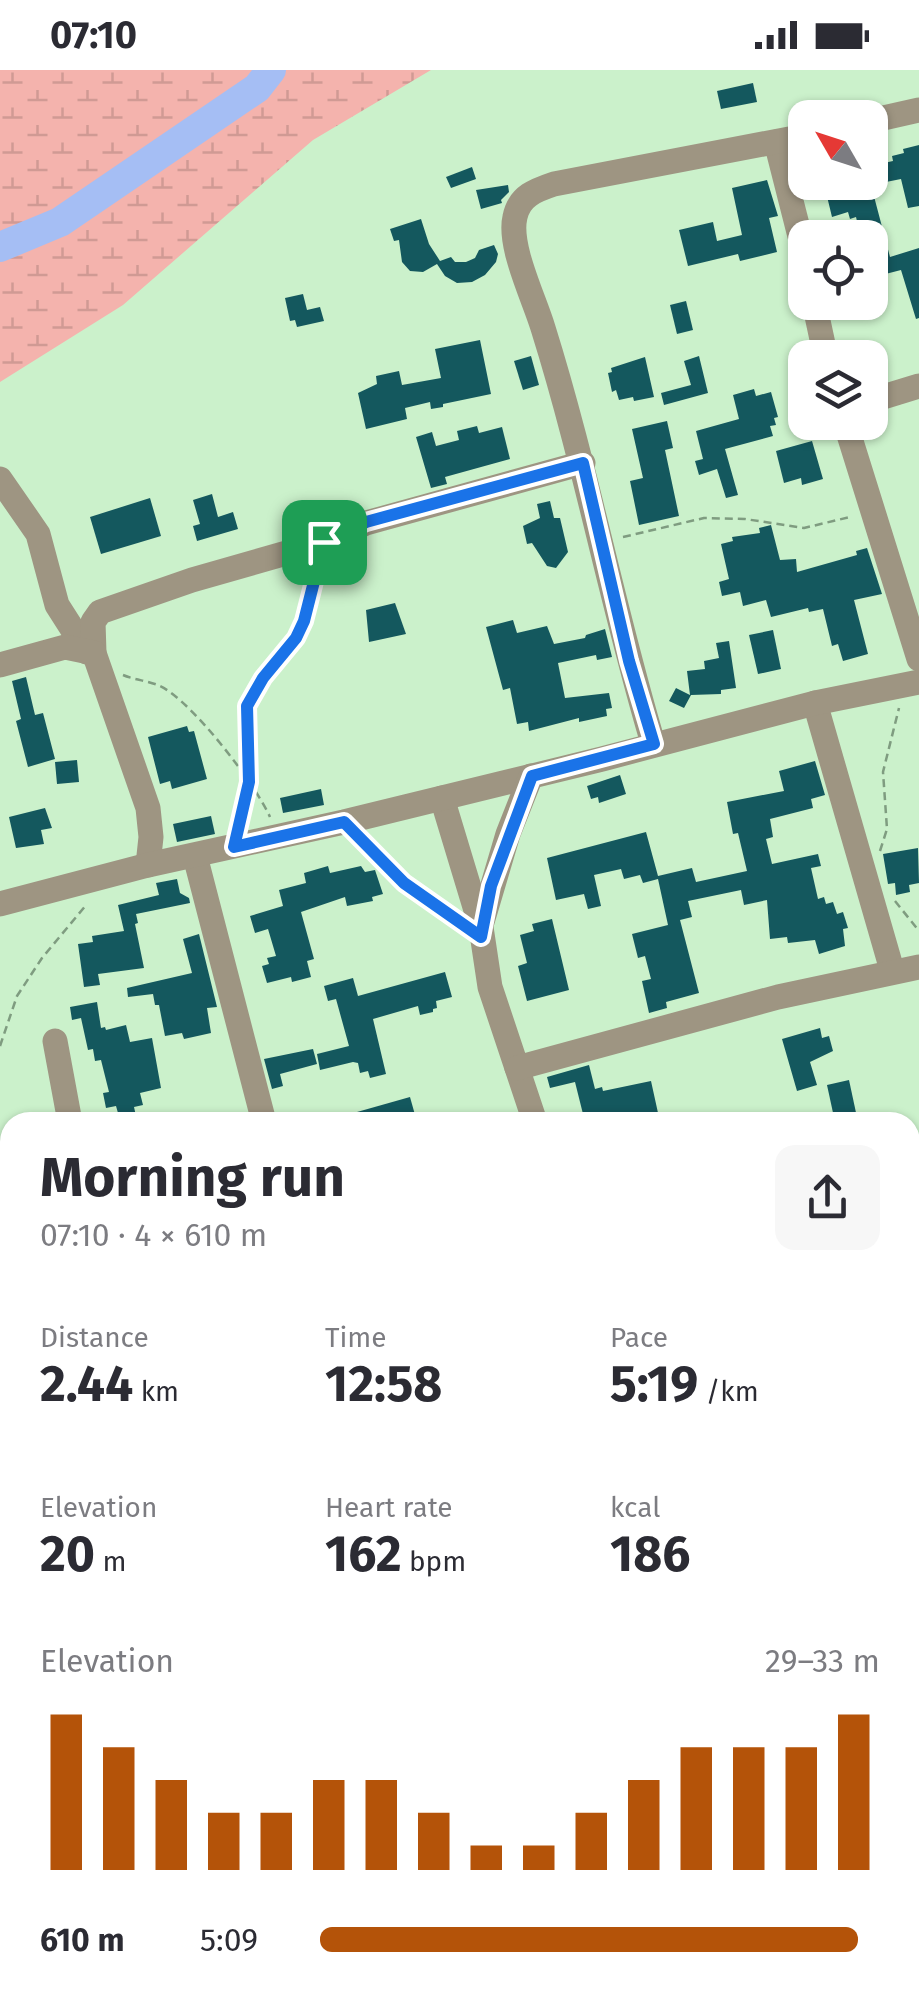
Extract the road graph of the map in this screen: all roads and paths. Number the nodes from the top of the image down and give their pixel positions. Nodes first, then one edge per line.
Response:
1 (919, 110) edge
2 (888, 117) edge
3 (788, 140) edge
4 (776, 142) junction
5 (796, 220) edge
6 (919, 386) edge
7 (888, 395) edge
8 (850, 440) edge
9 (583, 463) junction
10 (0, 479) edge
11 (872, 511) junction
12 (324, 542) junction
13 (602, 544) junction
14 (91, 653) junction
15 (919, 659) edge
16 (0, 665) edge
17 (115, 672) dead end
18 (912, 683) edge
19 (814, 703) junction
20 (654, 744) junction
21 (532, 776) junction
22 (249, 782) junction
23 (442, 798) junction
24 (344, 822) junction
25 (279, 837) junction
26 (234, 847) junction
27 (195, 856) junction
28 (881, 858) dead end
29 (148, 864) junction
30 (890, 892) dead end
31 (0, 904) edge
32 (86, 905) dead end
33 (919, 931) edge
34 (481, 932) junction
35 (919, 966) edge
36 (892, 970) junction
37 (56, 1041) dead end
38 (0, 1046) edge
39 (517, 1068) junction
40 (68, 1112) edge
41 (261, 1112) edge
42 (532, 1112) edge

1 - 2 street
3 - 4 street
4 - 5 street
4 - 9 street
6 - 7 street
8 - 11 street
9 - 12 street
9 - 13 street
10 - 14 street
11 - 13 path
11 - 15 street
12 - 14 street
12 - 22 path
13 - 20 street
14 - 16 street
14 - 29 street
17 - 22 path
18 - 19 street
18 - 28 path
19 - 20 street
19 - 36 street
20 - 21 street
21 - 23 street
21 - 34 street
22 - 25 path
22 - 26 path
23 - 24 street
23 - 34 street
24 - 25 street
24 - 34 path
25 - 26 street
26 - 27 street
27 - 29 street
27 - 41 street
29 - 31 street
30 - 33 path
32 - 38 path
34 - 39 street
35 - 36 street
36 - 39 street
37 - 40 street
39 - 42 street

